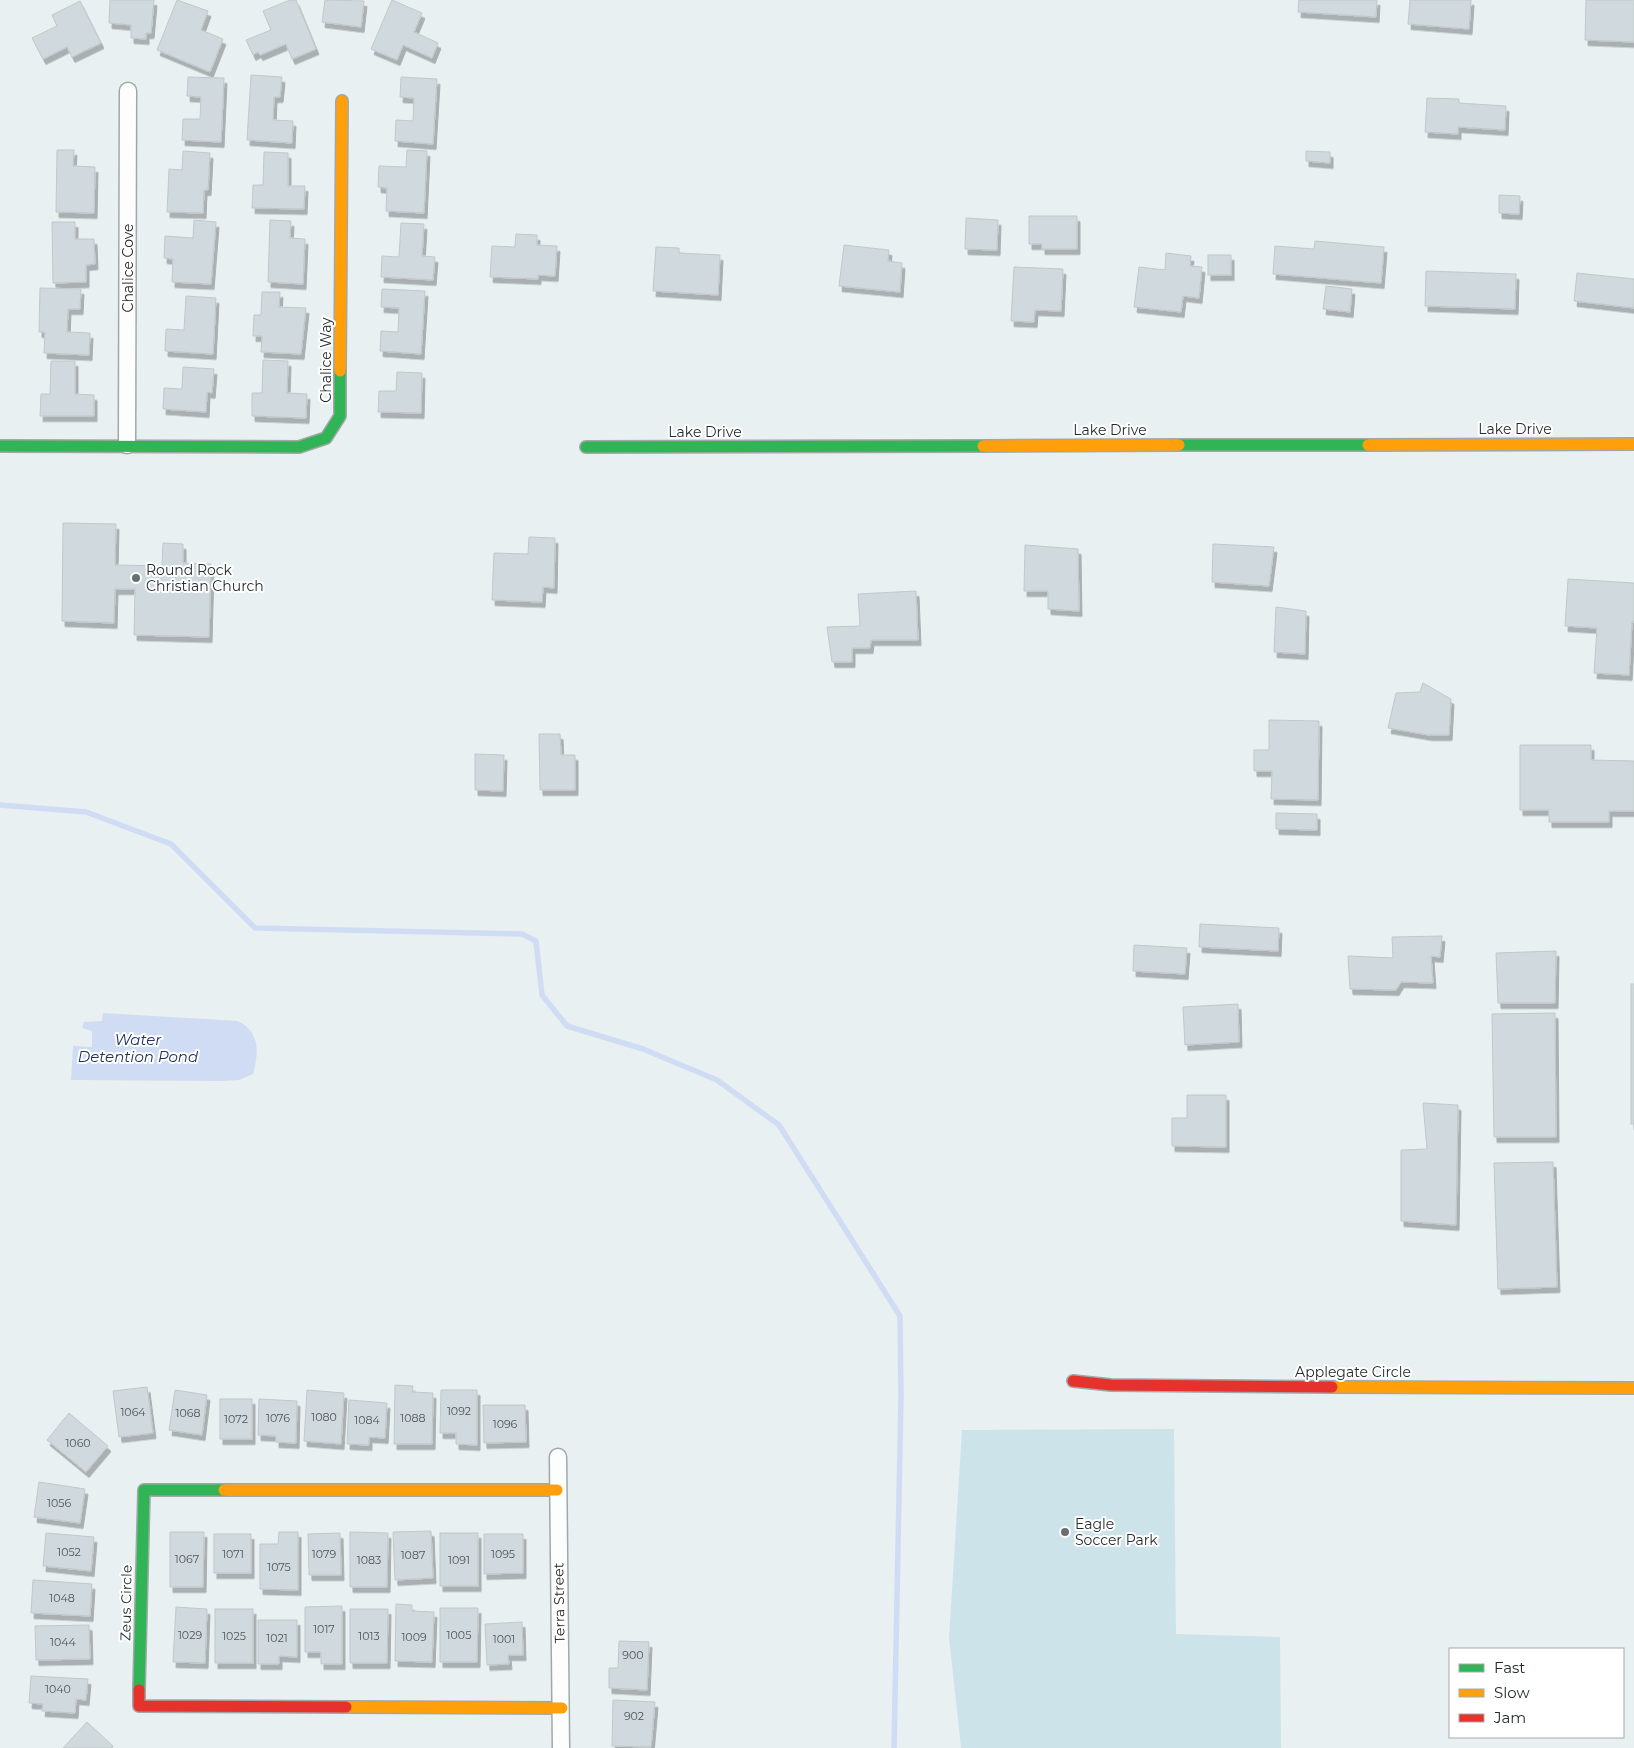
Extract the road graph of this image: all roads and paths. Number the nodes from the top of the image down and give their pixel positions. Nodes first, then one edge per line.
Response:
1 (128, 91) dead end
2 (342, 101) dead end
3 (1634, 444) edge
4 (127, 445) junction
5 (0, 446) edge
6 (586, 447) dead end
7 (1073, 1382) dead end
8 (1634, 1388) edge
9 (558, 1457) dead end
10 (557, 1490) junction
11 (562, 1708) junction
12 (561, 1748) edge

1 - 4 street, Chalice Cove
2 - 4 street, Chalice Way
3 - 6 street, Lake Drive
4 - 5 street, Chalice Way
7 - 8 street, Applegate Circle
9 - 10 street, Terra Street
10 - 11 street, Terra Street
10 - 11 street, Zeus Circle
11 - 12 street, Terra Street

